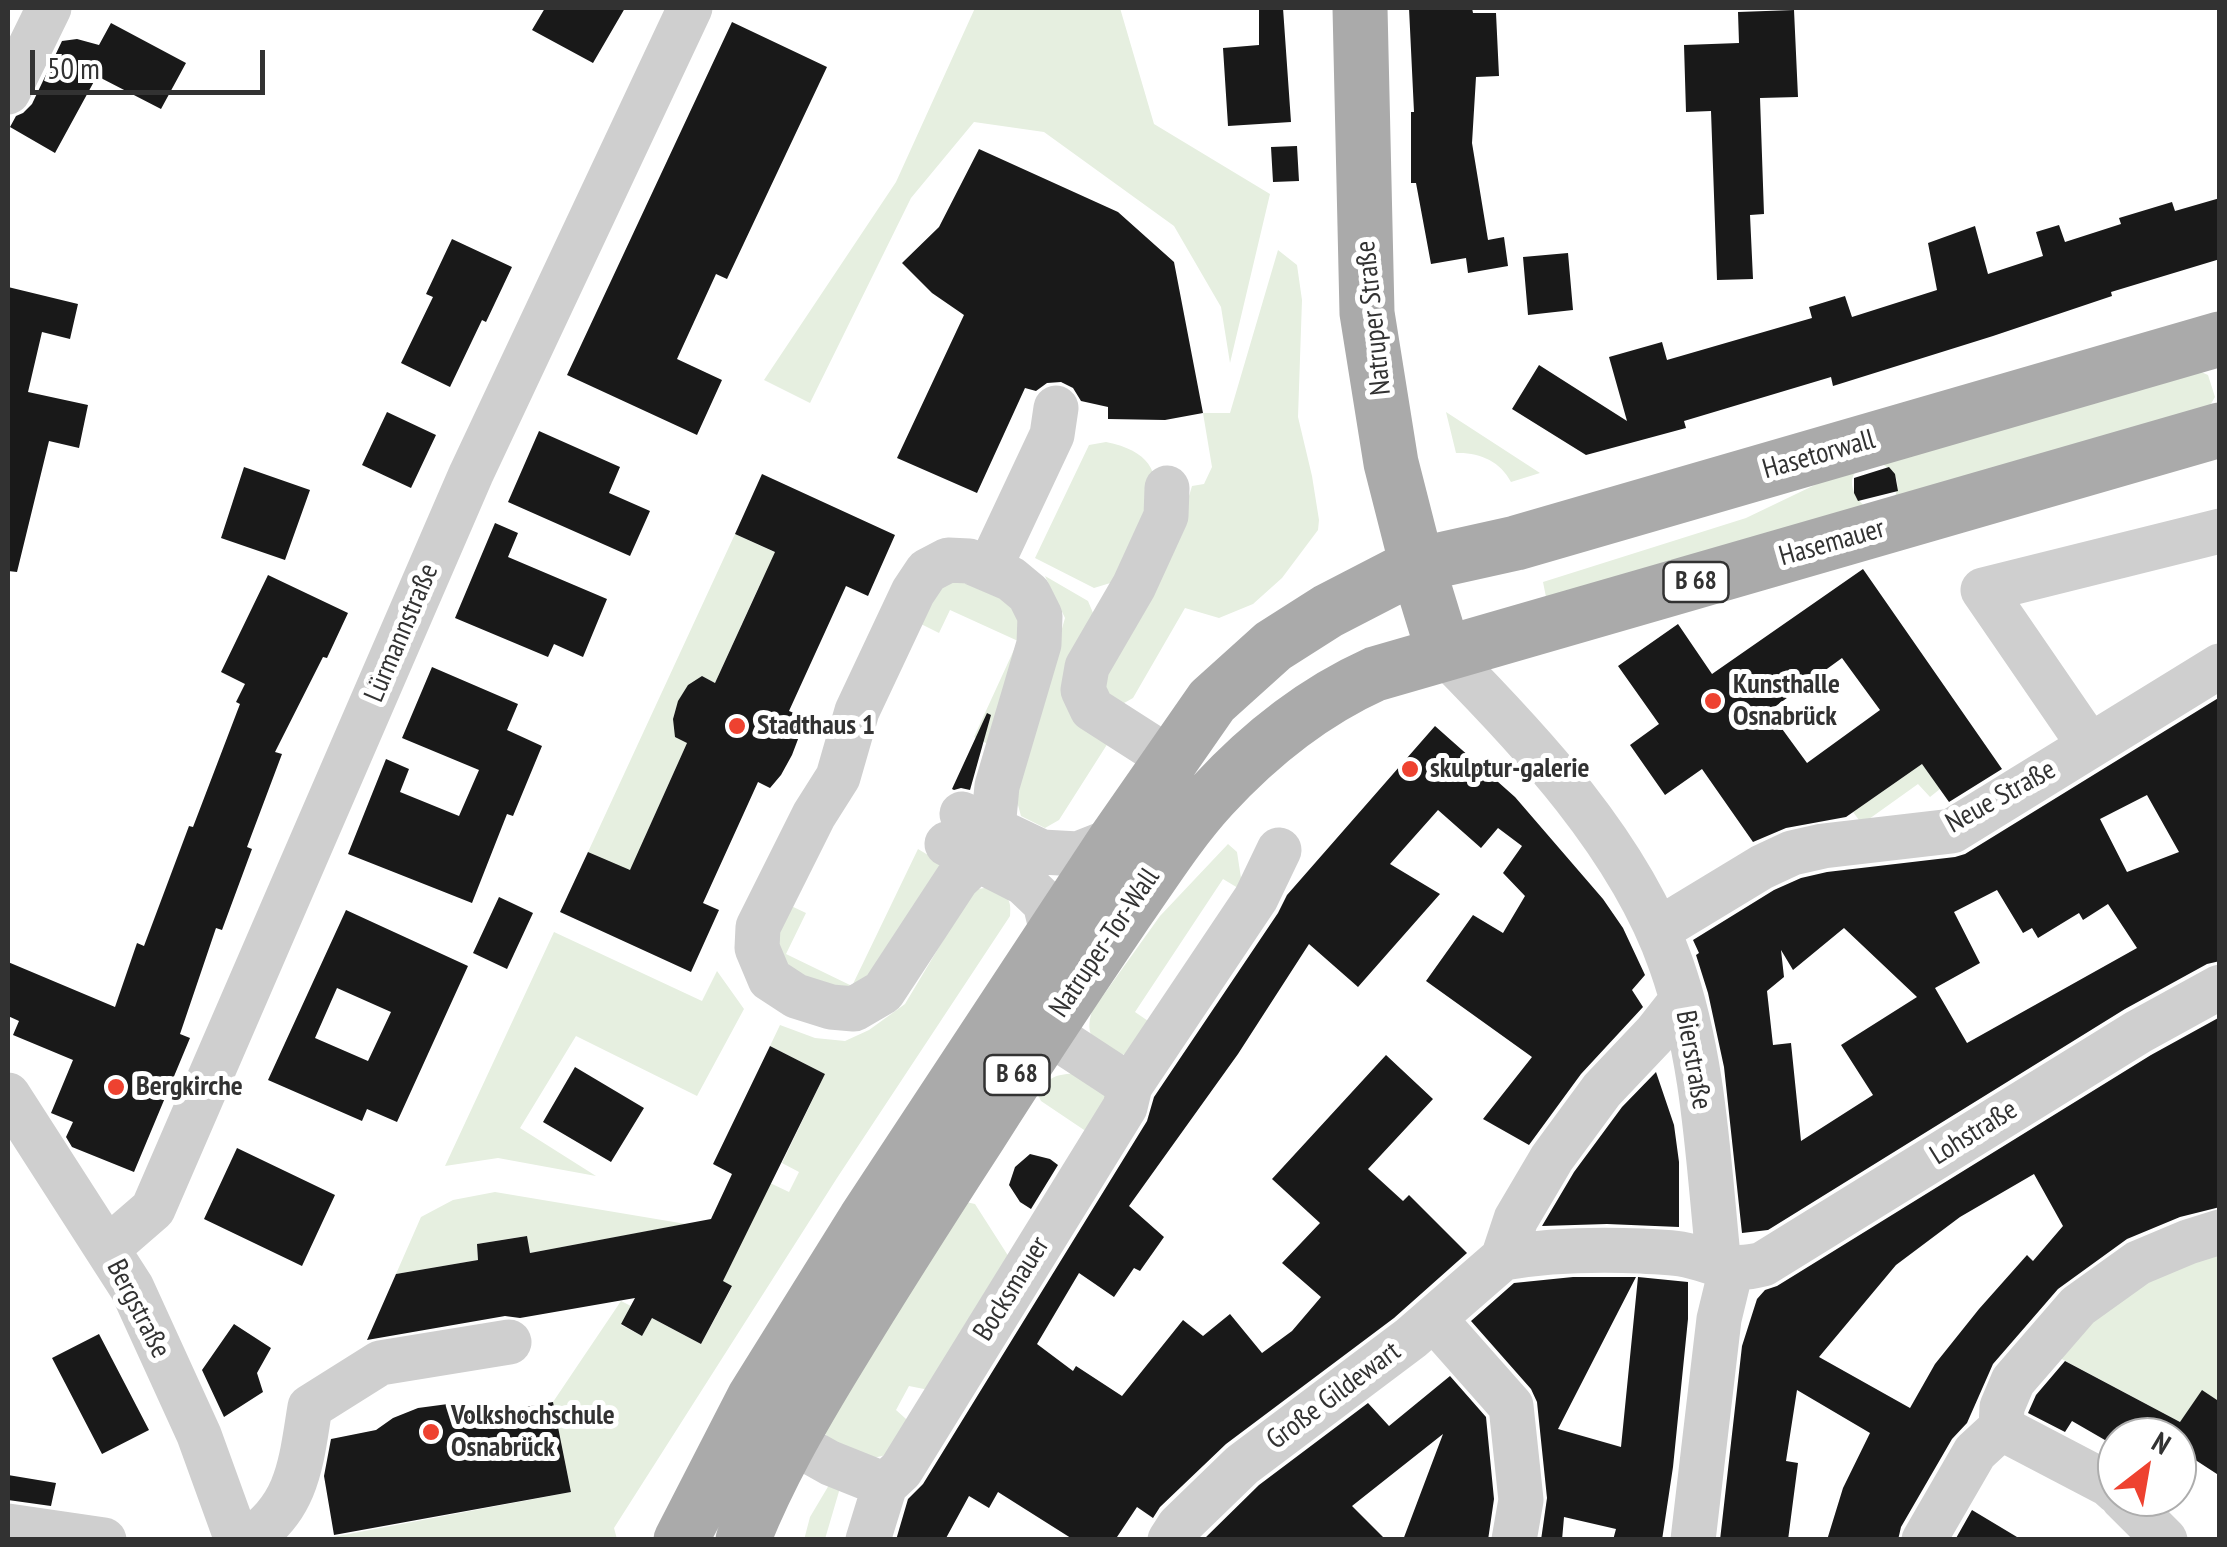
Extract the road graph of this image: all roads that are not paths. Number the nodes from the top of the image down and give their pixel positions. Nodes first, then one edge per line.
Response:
1 (50, 8) edge
2 (690, 8) edge
3 (1360, 8) edge
4 (8, 92) edge
5 (2220, 339) edge
6 (1056, 408) dead end
7 (2220, 430) edge
8 (1167, 488) dead end
9 (2220, 531) edge
10 (1417, 565) junction
11 (989, 569) junction
12 (1444, 653) junction
13 (2220, 666) edge
14 (2073, 756) junction
15 (1170, 759) junction
16 (970, 836) junction
17 (1116, 839) junction
18 (1279, 850) dead end
19 (1658, 930) junction
20 (1053, 936) junction
21 (2220, 987) edge
22 (1682, 1000) junction
23 (1046, 1030) junction
24 (1130, 1086) junction
25 (8, 1094) edge
26 (2220, 1232) edge
27 (108, 1248) junction
28 (1502, 1258) junction
29 (1727, 1270) junction
30 (1434, 1319) junction
31 (508, 1342) dead end
32 (2001, 1428) junction
33 (790, 1440) junction
34 (2097, 1478) edge
35 (885, 1486) junction
36 (2141, 1517) edge
37 (8, 1526) edge
38 (104, 1540) edge
39 (237, 1540) edge
40 (248, 1540) edge
41 (681, 1540) edge
42 (743, 1540) edge
43 (868, 1540) edge
44 (1170, 1540) edge
45 (1514, 1540) edge
46 (1692, 1540) edge
47 (1924, 1540) edge
48 (2165, 1540) edge

1 - 4 street
2 - 27 street, Lürmannstraße
3 - 10 main road, Natruper Straße
5 - 10 main road, Hasetorwall / B 68
6 - 11 street
7 - 12 main road, Hasemauer / B 68
8 - 15 street
9 - 14 street
10 - 12 main road, Natruper Straße
10 - 15 main road, Natruper-Tor-Wall / B 68
11 - 16 street
11 - 16 street
12 - 19 street, Bierstraße
12 - 23 main road, Natruper-Tor-Wall / B 68
13 - 14 street, Neue Straße
14 - 19 street, Neue Straße
15 - 17 main road, Natruper-Tor-Wall / B 68
16 - 17 street, Natruper-Tor-Wall
16 - 20 street, Natruper-Tor-Wall
17 - 20 main road, Natruper-Tor-Wall / B 68
18 - 24 street, Bocksmauer
19 - 22 street, Bierstraße
20 - 41 main road, Natruper-Tor-Wall / B 68
21 - 29 street, Lohstraße
22 - 28 street, Große Gildewart
22 - 29 street, Bierstraße
23 - 24 street
23 - 33 main road, Natruper-Tor-Wall / B 68
24 - 35 street, Bocksmauer
25 - 27 street, Bergstraße
26 - 32 street
27 - 39 street, Bergstraße
28 - 29 street
28 - 30 street, Große Gildewart
29 - 46 street, Bierstraße
30 - 44 street, Große Gildewart
30 - 45 street
31 - 40 street
32 - 34 street
32 - 47 street
33 - 35 street
33 - 42 main road, Natruper-Tor-Wall / B 68
35 - 43 street, Bocksmauer
36 - 48 street
37 - 38 street

